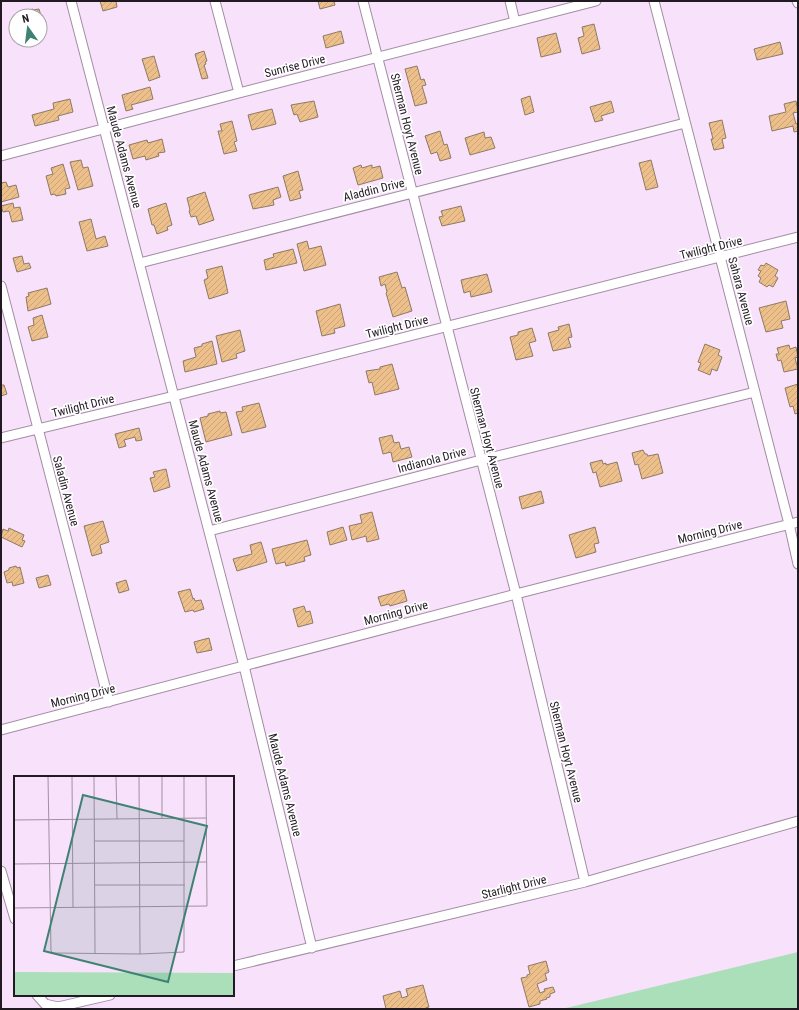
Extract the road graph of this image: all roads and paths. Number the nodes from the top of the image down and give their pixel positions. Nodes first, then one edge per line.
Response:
1 (71, 1) edge
2 (215, 1) edge
3 (363, 1) edge
4 (510, 1) edge
5 (596, 1) edge
6 (654, 1) edge
7 (515, 22) junction
8 (378, 57) junction
9 (239, 93) junction
10 (685, 123) junction
11 (104, 129) junction
12 (1, 156) edge
13 (412, 192) junction
14 (798, 237) edge
15 (720, 258) junction
16 (140, 263) junction
17 (1, 286) edge
18 (446, 327) junction
19 (755, 392) junction
20 (174, 396) junction
21 (38, 429) junction
22 (1, 438) edge
23 (481, 460) junction
24 (794, 523) edge
25 (209, 531) junction
26 (798, 564) edge
27 (516, 594) junction
28 (244, 666) junction
29 (109, 702) junction
30 (1, 730) edge
31 (798, 821) edge
32 (1, 871) edge
33 (586, 882) junction
34 (14, 916) edge
35 (312, 948) junction
36 (234, 966) edge
37 (38, 996) edge
38 (106, 996) edge

1 - 11 street, Maude Adams Avenue
2 - 9 street
3 - 8 street, Sherman Hoyt Avenue
4 - 7 street
5 - 7 street, Sunrise Drive
6 - 10 street, Sahara Avenue
7 - 8 street, Sunrise Drive
8 - 9 street, Sunrise Drive
8 - 13 street, Sherman Hoyt Avenue
9 - 11 street, Sunrise Drive
10 - 13 street, Aladdin Drive
10 - 15 street, Sahara Avenue
11 - 12 street, Sunrise Drive
11 - 16 street, Maude Adams Avenue
13 - 16 street, Aladdin Drive
13 - 18 street, Sherman Hoyt Avenue
14 - 15 street, Twilight Drive
15 - 18 street, Twilight Drive
15 - 19 street, Sahara Avenue
16 - 20 street, Maude Adams Avenue
17 - 21 street, Saladin Avenue
18 - 20 street, Twilight Drive
18 - 23 street, Sherman Hoyt Avenue
19 - 23 street, Indianola Drive
19 - 24 street, Sahara Avenue
20 - 21 street, Twilight Drive
20 - 25 street, Maude Adams Avenue
21 - 22 street, Twilight Drive
21 - 29 street, Saladin Avenue
23 - 25 street, Indianola Drive
23 - 27 street, Sherman Hoyt Avenue
24 - 26 street, Sahara Avenue
24 - 27 street, Morning Drive
25 - 28 street, Maude Adams Avenue
27 - 28 street, Morning Drive
27 - 33 street, Sherman Hoyt Avenue
28 - 29 street, Morning Drive
28 - 35 street, Maude Adams Avenue
29 - 30 street, Morning Drive
31 - 33 street, Starlight Drive
32 - 34 street
33 - 35 street, Starlight Drive
35 - 36 street, Starlight Drive
37 - 38 street

